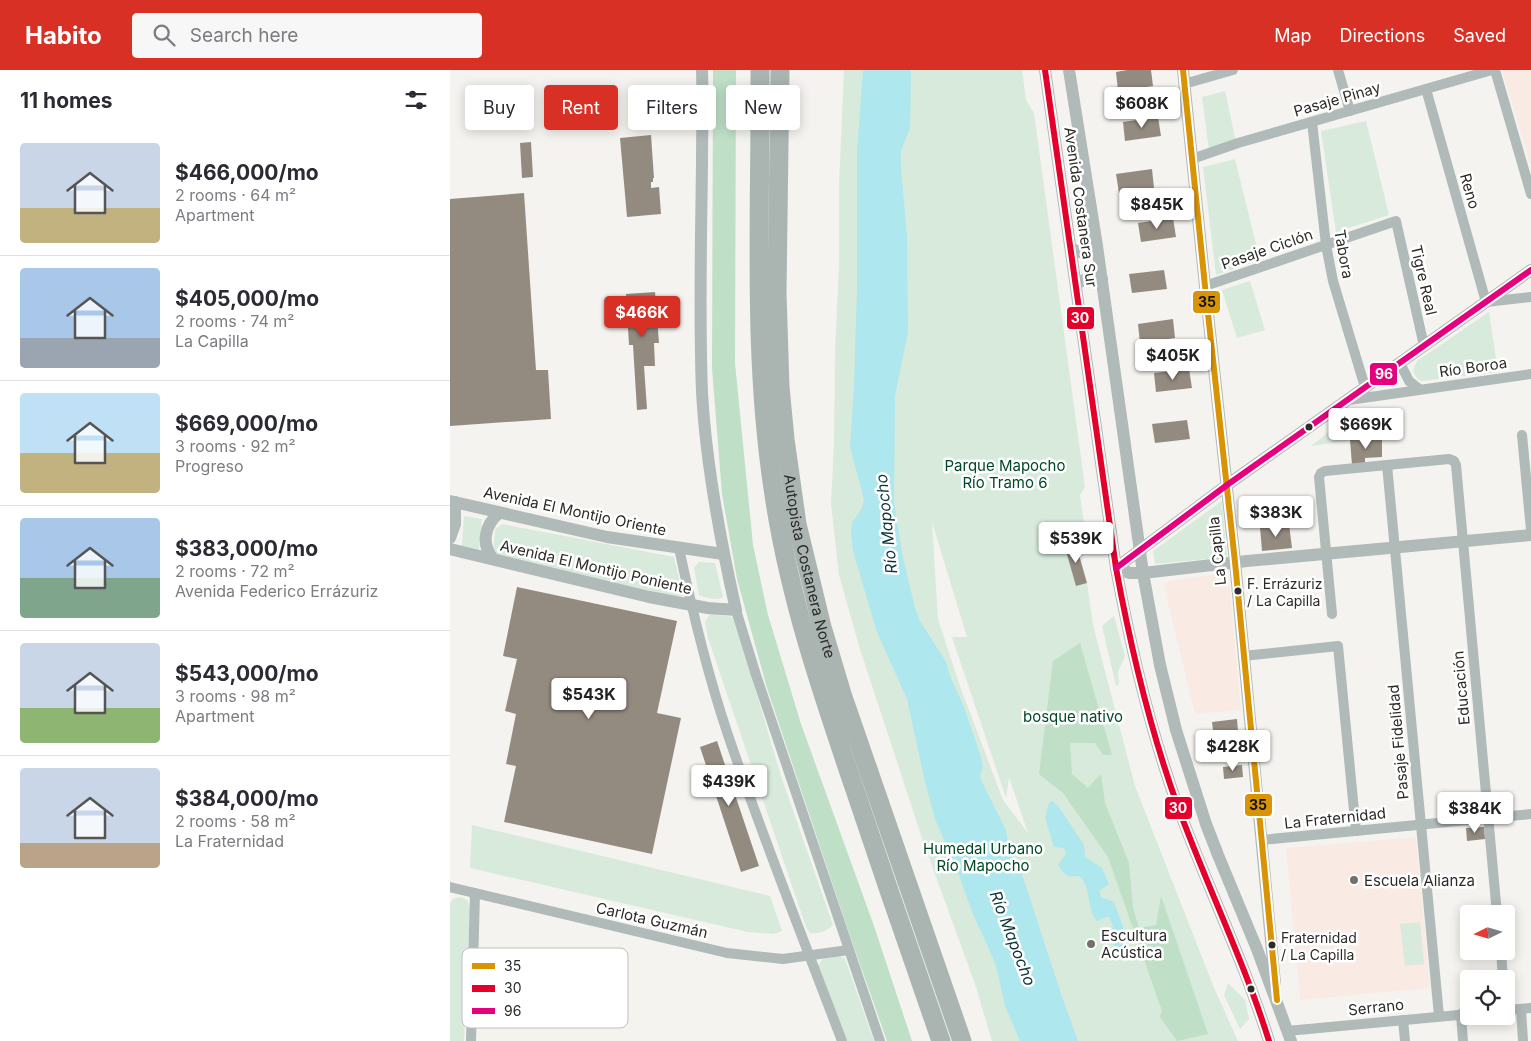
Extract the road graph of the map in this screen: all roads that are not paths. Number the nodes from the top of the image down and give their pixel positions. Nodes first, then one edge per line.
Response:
1 (702, 70) edge
2 (760, 70) edge
3 (780, 70) edge
4 (1045, 70) edge
5 (1069, 70) edge
6 (1183, 70) edge
7 (1233, 70) edge
8 (1338, 70) edge
9 (1493, 70) edge
10 (1184, 84) junction
11 (1426, 89) junction
12 (1350, 111) junction
13 (1312, 122) junction
14 (1192, 159) junction
15 (1531, 194) edge
16 (1396, 221) joint
17 (1326, 245) junction
18 (1097, 246) junction
19 (1072, 250) junction
20 (1531, 270) edge
21 (1102, 279) junction
22 (1076, 284) junction
23 (1204, 286) junction
24 (1531, 297) edge
25 (1486, 302) junction
26 (1424, 346) junction
27 (1400, 363) junction
28 (1531, 374) edge
29 (1365, 387) junction
30 (1419, 389) junction
31 (1347, 400) junction
32 (1522, 435) dead end
33 (1387, 465) junction
34 (1227, 485) junction
35 (453, 502) edge
36 (499, 513) junction
37 (1531, 530) edge
38 (1531, 535) edge
39 (450, 538) edge
40 (1463, 541) junction
41 (680, 548) junction
42 (1395, 548) junction
43 (450, 549) edge
44 (1140, 549) junction
45 (724, 554) junction
46 (1326, 554) junction
47 (493, 559) junction
48 (1235, 562) junction
49 (1116, 568) junction
50 (1143, 573) junction
51 (691, 606) junction
52 (736, 610) junction
53 (1332, 614) dead end
54 (1243, 656) junction
55 (1531, 814) edge
56 (1488, 818) junction
57 (1421, 825) junction
58 (1356, 831) junction
59 (1261, 840) junction
60 (450, 887) edge
61 (476, 893) junction
62 (1496, 905) edge
63 (474, 948) edge
64 (849, 950) junction
65 (808, 957) junction
66 (1277, 1000) junction
67 (1526, 1008) edge
68 (1460, 1014) edge
69 (1439, 1016) junction
70 (1403, 1020) junction
71 (1263, 1022) junction
72 (1464, 1025) edge
73 (471, 1028) edge
74 (1289, 1036) edge
75 (471, 1041) edge
76 (842, 1041) edge
77 (880, 1041) edge
78 (941, 1041) edge
79 (962, 1041) edge
80 (1269, 1041) edge
81 (1405, 1041) edge
82 (1463, 1041) edge
83 (1523, 1041) edge

1 - 45 street
2 - 78 highway, Autopista Costanera Norte
3 - 79 highway, Autopista Costanera Norte
4 - 19 street, Avenida Costanera Sur
5 - 18 street, Avenida Costanera Sur
6 - 10 street, La Capilla
7 - 10 street
8 - 12 street
9 - 11 street, Pasaje Pinay
9 - 15 street
10 - 14 street, La Capilla
11 - 12 street, Pasaje Pinay
11 - 25 street, Reno
12 - 13 street, Pasaje Pinay
13 - 14 street, Pasaje Pinay
13 - 17 street, Tabora
14 - 23 street, La Capilla
16 - 17 street, Pasaje Ciclón
16 - 26 street, Tigre Real
17 - 23 street, Pasaje Ciclón
17 - 29 street, Tabora
18 - 19 street
18 - 21 street, Avenida Costanera Sur
19 - 22 street, Avenida Costanera Sur
20 - 25 street
21 - 22 street
21 - 44 street, Avenida Costanera Sur
22 - 49 street, Avenida Costanera Sur
23 - 34 street, La Capilla
24 - 25 street
25 - 26 street
26 - 27 street
27 - 29 street
27 - 30 street
28 - 30 street, Río Boroa
29 - 31 street
30 - 31 street, Río Boroa
31 - 34 street
32 - 37 street
33 - 40 street, Educación
33 - 42 street, Pasaje Fidelidad
33 - 46 street
34 - 44 street
34 - 48 street, La Capilla
35 - 36 street, Avenida El Montijo Oriente
35 - 39 street
36 - 41 street, Avenida El Montijo Oriente
36 - 47 street
38 - 40 street
40 - 42 street
40 - 56 street, Educación
41 - 45 street, Avenida El Montijo Oriente
41 - 51 street
42 - 46 street
42 - 57 street, Pasaje Fidelidad
43 - 47 street, Avenida El Montijo Poniente
44 - 49 street
44 - 50 street, Avenida Costanera Sur
45 - 52 street
46 - 48 street
46 - 53 street
47 - 51 street, Avenida El Montijo Poniente
48 - 50 street
48 - 54 street, La Capilla
49 - 50 street
49 - 71 street, Avenida Costanera Sur
50 - 66 street, Avenida Costanera Sur
51 - 52 street, Avenida El Montijo Poniente
51 - 65 street
52 - 64 street
54 - 58 street
54 - 59 street, La Capilla
55 - 56 street, La Fraternidad
56 - 57 street, La Fraternidad
56 - 62 street, Educación
57 - 58 street, La Fraternidad
57 - 69 street, Pasaje Fidelidad
58 - 59 street, La Fraternidad
59 - 66 street, La Capilla
60 - 61 street, Carlota Guzmán
61 - 63 street
61 - 65 street, Carlota Guzmán
64 - 65 street, Carlota Guzmán
64 - 77 street
65 - 76 street
66 - 74 street, Avenida Costanera Sur
67 - 83 street
68 - 69 street, Serrano
69 - 70 street, Serrano
70 - 74 street, Serrano
70 - 81 street
71 - 74 street
71 - 80 street, Avenida Costanera Sur
72 - 82 street
73 - 75 street

